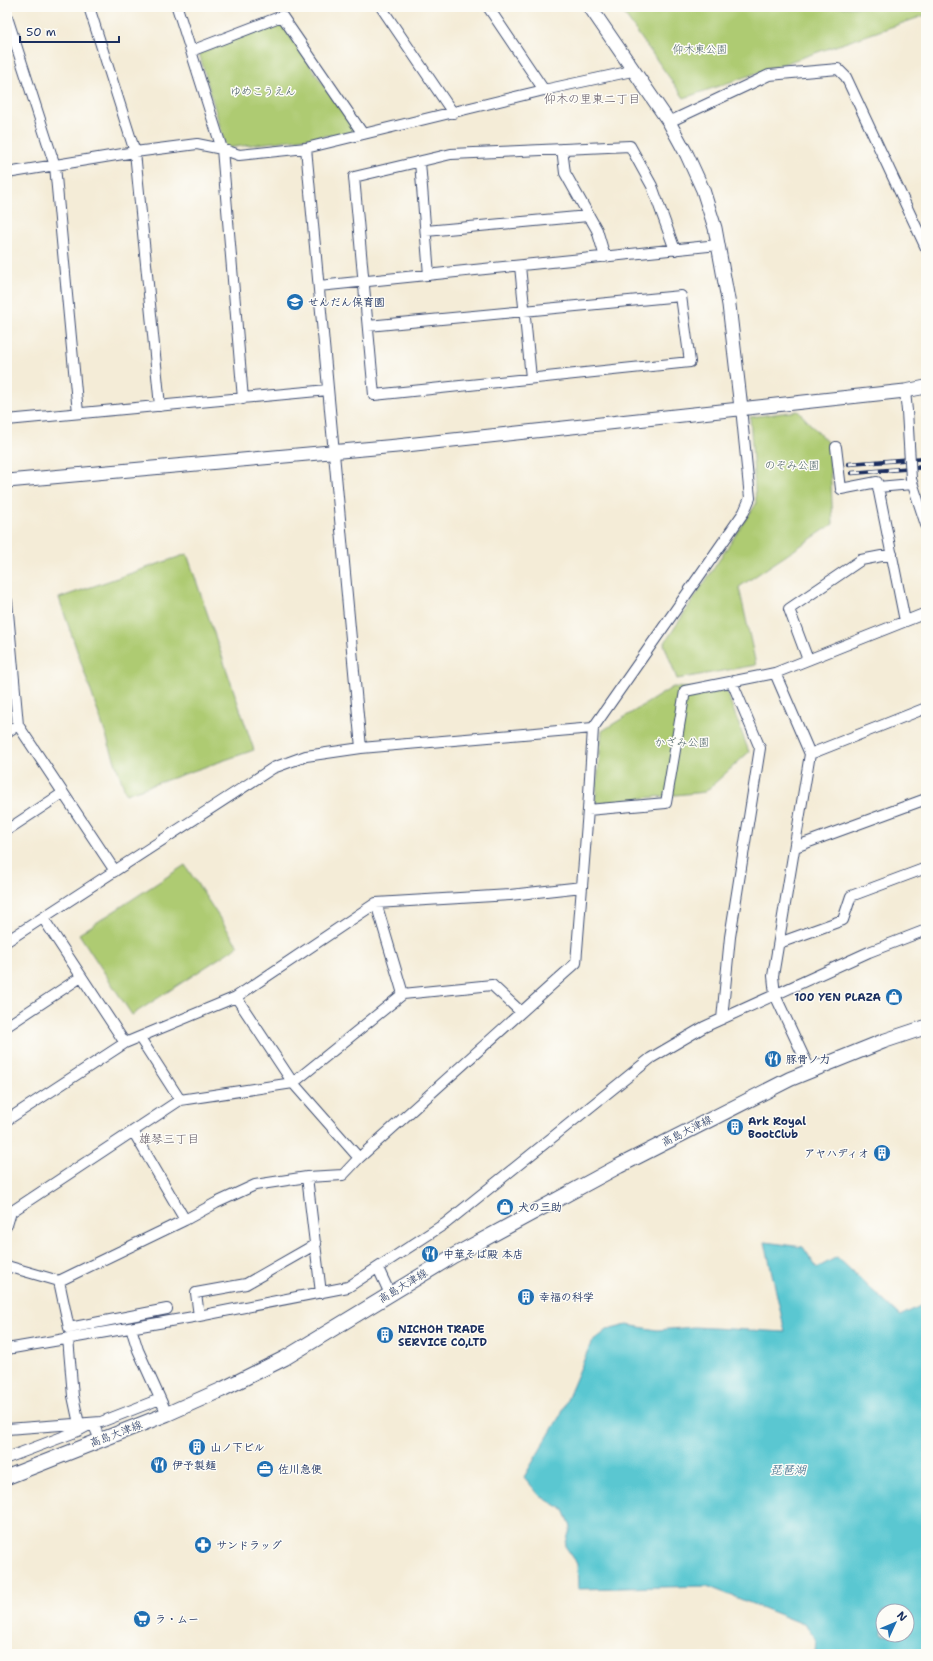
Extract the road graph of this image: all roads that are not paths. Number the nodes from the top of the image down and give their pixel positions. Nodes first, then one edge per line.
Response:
1 (89, 7) edge
2 (177, 7) edge
3 (382, 7) edge
4 (488, 7) edge
5 (590, 7) edge
6 (7, 17) edge
7 (191, 51) junction
8 (632, 70) junction
9 (544, 90) junction
10 (452, 113) junction
11 (668, 122) junction
12 (363, 134) junction
13 (306, 148) junction
14 (222, 149) junction
15 (562, 149) junction
16 (135, 152) junction
17 (420, 162) junction
18 (55, 166) junction
19 (7, 173) edge
20 (588, 216) junction
21 (426, 231) junction
22 (718, 245) junction
23 (926, 248) edge
24 (675, 250) junction
25 (605, 257) junction
26 (520, 266) junction
27 (430, 275) junction
28 (364, 282) junction
29 (319, 286) junction
30 (524, 311) junction
31 (368, 326) junction
32 (531, 378) junction
33 (926, 387) edge
34 (328, 390) junction
35 (905, 391) junction
36 (243, 398) junction
37 (160, 406) junction
38 (741, 408) junction
39 (78, 413) junction
40 (7, 420) edge
41 (836, 447) dead end
42 (334, 451) junction
43 (7, 481) edge
44 (912, 482) junction
45 (878, 487) junction
46 (926, 525) edge
47 (892, 554) junction
48 (7, 601) edge
49 (8, 611) edge
50 (926, 613) edge
51 (905, 621) junction
52 (808, 660) junction
53 (775, 673) junction
54 (732, 682) junction
55 (926, 708) edge
56 (18, 725) junction
57 (593, 728) junction
58 (7, 732) edge
59 (361, 748) junction
60 (810, 754) junction
61 (63, 793) junction
62 (926, 800) edge
63 (588, 810) junction
64 (7, 830) edge
65 (795, 847) junction
66 (926, 868) edge
67 (115, 871) junction
68 (582, 887) junction
69 (376, 903) junction
70 (42, 918) junction
71 (926, 930) edge
72 (7, 941) edge
73 (779, 943) junction
74 (82, 977) junction
75 (403, 994) junction
76 (775, 995) junction
77 (236, 997) junction
78 (521, 1012) junction
79 (722, 1019) junction
80 (7, 1026) edge
81 (926, 1027) edge
82 (140, 1038) junction
83 (125, 1043) junction
84 (810, 1070) junction
85 (293, 1083) junction
86 (180, 1100) junction
87 (7, 1120) edge
88 (133, 1131) junction
89 (359, 1158) junction
90 (306, 1177) junction
91 (185, 1220) junction
92 (7, 1226) edge
93 (316, 1244) junction
94 (7, 1266) edge
95 (378, 1268) junction
96 (59, 1281) junction
97 (321, 1293) junction
98 (390, 1294) junction
99 (166, 1309) dead end
100 (199, 1316) junction
101 (131, 1328) junction
102 (79, 1332) junction
103 (68, 1338) junction
104 (7, 1349) edge
105 (160, 1399) junction
106 (167, 1414) junction
107 (93, 1423) junction
108 (79, 1424) junction
109 (7, 1429) edge
110 (100, 1440) junction
111 (7, 1458) edge
112 (7, 1477) edge

1 - 16 street
2 - 7 street
3 - 10 street
4 - 9 street
5 - 8 street
6 - 18 street
7 - 12 street
7 - 14 street
8 - 9 street
8 - 11 street
9 - 10 street
10 - 12 street
11 - 22 street
11 - 23 street
12 - 13 street
13 - 14 street
13 - 29 street
14 - 16 street
14 - 36 street
15 - 17 street
15 - 20 street
15 - 24 street
16 - 18 street
16 - 37 street
17 - 21 street
17 - 28 street
18 - 19 street
18 - 39 street
20 - 21 street
20 - 25 street
21 - 27 street
22 - 24 street
22 - 38 street
24 - 25 street
25 - 26 street
26 - 27 street
26 - 30 street
27 - 28 street
28 - 29 street
28 - 31 street
29 - 34 street
30 - 31 street
30 - 32 street
30 - 32 street
31 - 32 street
33 - 35 street
34 - 36 street
34 - 42 street
35 - 38 street
35 - 44 street, bridge
36 - 37 street
37 - 39 street
38 - 42 street
38 - 57 street
39 - 40 street
41 - 45 street
42 - 43 street
42 - 59 street
44 - 45 street
44 - 46 street
45 - 47 street
47 - 51 street
47 - 52 street
48 - 49 street
49 - 56 street
50 - 51 street
51 - 52 street
52 - 53 street
53 - 54 street
53 - 60 street
54 - 63 street
54 - 79 street
55 - 60 street
56 - 58 street
56 - 61 street
57 - 59 street
57 - 63 street
59 - 67 street
60 - 65 street
61 - 64 street
61 - 67 street
62 - 65 street
63 - 68 street
65 - 73 street
66 - 73 street
67 - 70 street
68 - 69 street
68 - 78 street
69 - 75 street
69 - 77 street
70 - 72 street
70 - 74 street
71 - 76 street
73 - 76 street
74 - 80 street
74 - 83 street
75 - 78 street
75 - 85 street
76 - 79 street
76 - 84 street
77 - 82 street
77 - 85 street
78 - 89 street
79 - 95 street
81 - 84 main road, 高島大津線
82 - 83 street
82 - 86 street
83 - 87 street
84 - 98 main road, 高島大津線
85 - 86 street
85 - 89 street
86 - 88 street
88 - 91 street
88 - 92 street
89 - 90 street
90 - 91 street
90 - 93 street
91 - 96 street
93 - 97 street
93 - 100 street
94 - 96 street
95 - 97 street
95 - 98 street
96 - 102 street
97 - 100 street
98 - 106 main road, 高島大津線
99 - 102 street
100 - 101 street
101 - 102 street
101 - 105 street
102 - 103 street
103 - 104 street
103 - 108 street
105 - 106 street
105 - 107 street
106 - 110 main road, 高島大津線
107 - 108 street
107 - 110 street
107 - 111 street
108 - 109 street
110 - 112 main road, 高島大津線

